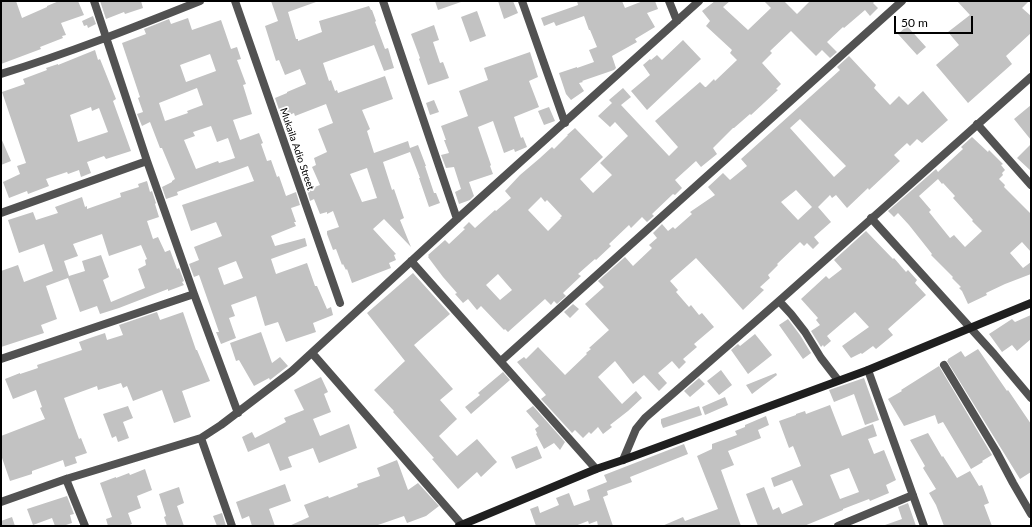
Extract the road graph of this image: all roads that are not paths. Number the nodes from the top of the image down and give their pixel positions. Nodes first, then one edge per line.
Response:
1 (94, 1) edge
2 (200, 1) edge
3 (236, 1) edge
4 (383, 1) edge
5 (522, 1) edge
6 (669, 1) edge
7 (700, 1) edge
8 (902, 1) edge
9 (677, 21) junction
10 (107, 38) junction
11 (1, 74) edge
12 (1031, 76) edge
13 (565, 123) junction
14 (977, 124) junction
15 (147, 160) junction
16 (1031, 185) edge
17 (1, 212) edge
18 (871, 218) junction
19 (457, 219) junction
20 (411, 262) junction
21 (194, 294) junction
22 (779, 301) junction
23 (1031, 303) edge
24 (340, 304) dead end
25 (970, 328) junction
26 (312, 353) junction
27 (1, 359) edge
28 (501, 361) junction
29 (944, 365) dead end
30 (868, 370) junction
31 (838, 380) junction
32 (1031, 398) edge
33 (238, 413) junction
34 (201, 438) junction
35 (623, 460) junction
36 (596, 469) junction
37 (66, 479) junction
38 (913, 495) junction
39 (1, 502) edge
40 (1031, 514) edge
41 (460, 525) edge
42 (85, 526) edge
43 (232, 526) edge
44 (838, 526) edge
45 (924, 526) edge

1 - 10 street
2 - 10 street
3 - 24 street, Mukaila Adio Street
4 - 19 street
5 - 13 street
6 - 9 street
7 - 9 street
8 - 28 street
9 - 13 street
10 - 11 street
10 - 15 street
12 - 14 street
13 - 19 street
14 - 16 street
14 - 18 street
15 - 17 street
15 - 21 street
18 - 22 street
18 - 25 street
19 - 20 street
20 - 26 street
20 - 28 street
21 - 27 street
21 - 33 street
22 - 31 street
22 - 35 street
23 - 25 street
25 - 30 street
25 - 32 street
26 - 33 street
26 - 41 street
28 - 36 street
29 - 40 street
30 - 31 street
30 - 38 street
31 - 35 street
33 - 34 street
34 - 37 street
34 - 43 street
35 - 36 street
36 - 41 street
37 - 39 street
37 - 42 street
38 - 44 street
38 - 45 street

